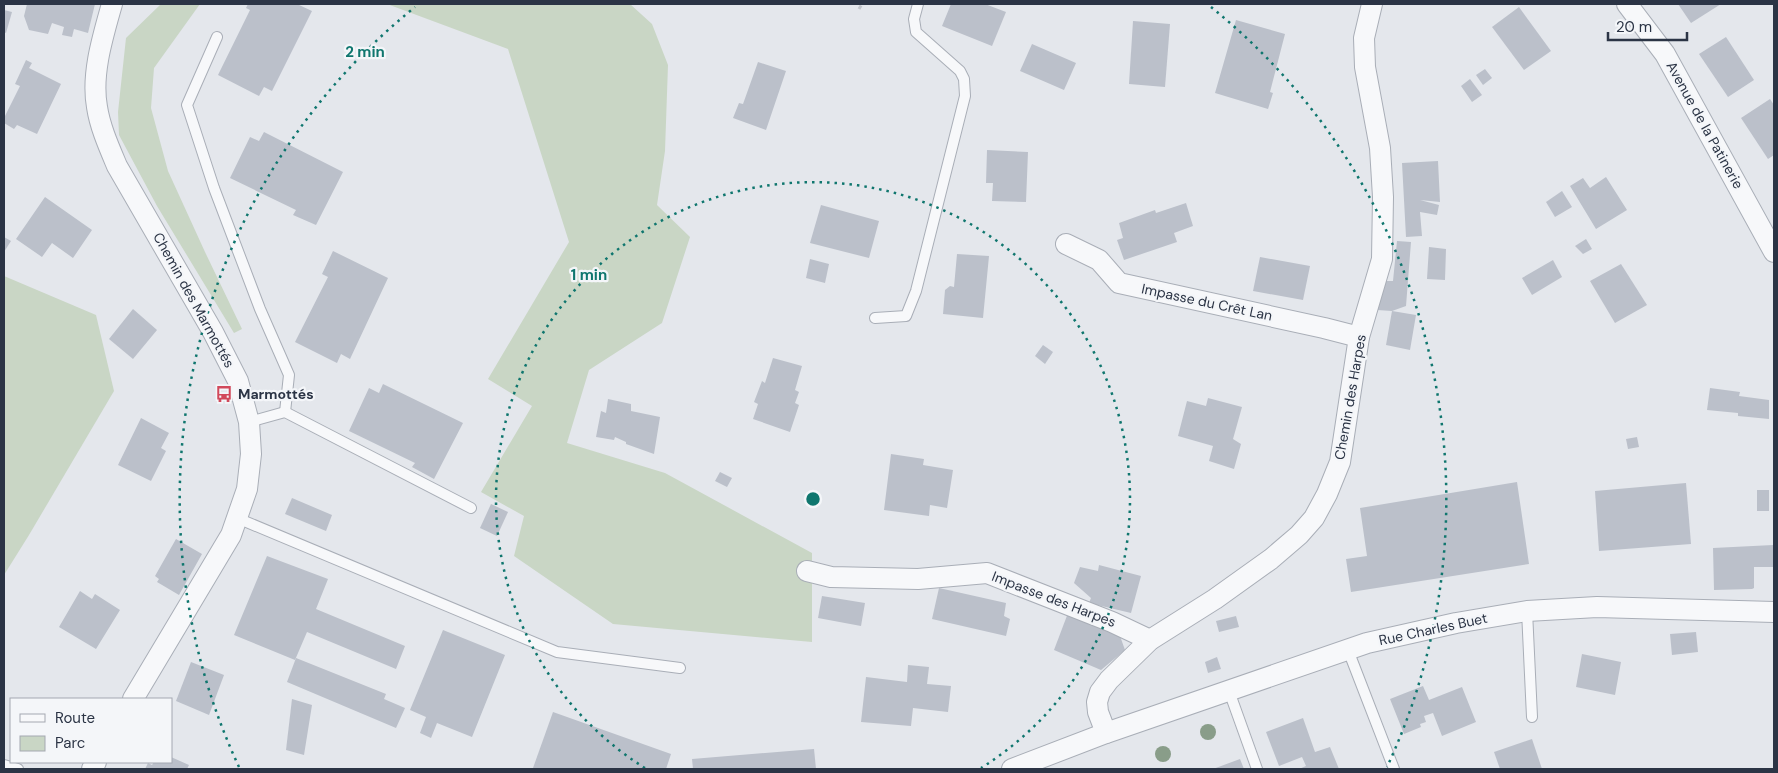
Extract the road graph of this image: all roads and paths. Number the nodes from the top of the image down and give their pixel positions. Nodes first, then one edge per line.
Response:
1 (112, 4) edge
2 (862, 4) edge
3 (918, 4) edge
4 (1372, 4) edge
5 (1627, 4) edge
6 (859, 9) dead end
7 (217, 37) dead end
8 (1066, 244) dead end
9 (1774, 252) edge
10 (875, 318) dead end
11 (1359, 337) junction
12 (286, 412) junction
13 (249, 422) junction
14 (471, 508) dead end
15 (237, 518) junction
16 (807, 571) dead end
17 (1526, 611) junction
18 (1774, 612) edge
19 (1150, 640) junction
20 (1348, 650) junction
21 (680, 668) dead end
22 (1228, 692) junction
23 (134, 698) edge
24 (1532, 717) dead end
25 (1106, 733) junction
26 (4, 765) edge
27 (18, 769) edge
28 (1012, 769) edge
29 (1257, 769) edge
30 (1394, 769) edge

1 - 13 street, Chemin des Marmottés
2 - 6 path
3 - 10 lane
4 - 11 street, Chemin des Harpes
5 - 9 street, Avenue de la Patinerie
7 - 12 lane
8 - 11 street, Impasse du Crêt Lan
11 - 19 street, Chemin des Harpes
12 - 13 lane
12 - 14 lane
13 - 15 street, Chemin des Marmottés
15 - 21 lane
15 - 23 street, Chemin des Marmottés
16 - 19 street, Impasse des Harpes
17 - 18 street, Rue Charles Buet
17 - 20 street, Rue Charles Buet
17 - 24 lane
19 - 25 street, Chemin des Harpes
20 - 22 street, Rue Charles Buet
20 - 30 lane
22 - 25 street, Rue Charles Buet
22 - 29 lane
25 - 28 street
26 - 27 lane

